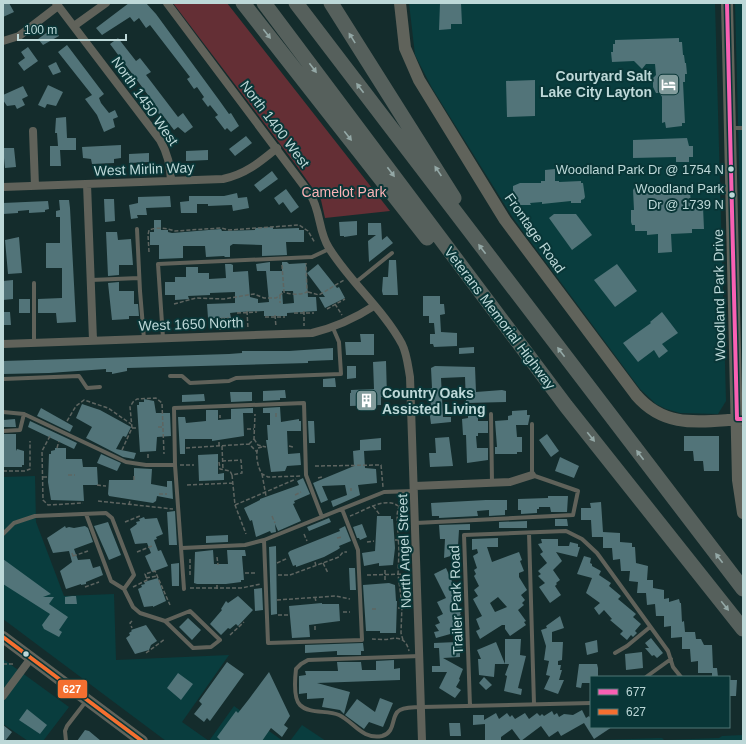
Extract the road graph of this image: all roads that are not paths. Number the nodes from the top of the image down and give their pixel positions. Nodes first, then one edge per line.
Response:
1 (106, 3) edge
2 (167, 3) edge
3 (243, 3) edge
4 (264, 3) edge
5 (296, 3) edge
6 (331, 3) edge
7 (400, 3) edge
8 (727, 3) edge
9 (57, 4) edge
10 (74, 26) junction
11 (3, 41) edge
12 (730, 128) junction
13 (743, 128) edge
14 (33, 131) dead end
15 (278, 148) junction
16 (171, 181) junction
17 (87, 184) junction
18 (35, 186) junction
19 (3, 187) edge
20 (137, 229) dead end
21 (468, 230) junction
22 (329, 249) junction
23 (392, 253) dead end
24 (139, 278) junction
25 (353, 279) junction
26 (91, 280) junction
27 (34, 283) dead end
28 (374, 306) junction
29 (333, 328) junction
30 (162, 338) junction
31 (144, 339) junction
32 (94, 340) junction
33 (34, 343) junction
34 (3, 344) edge
35 (403, 345) joint
36 (170, 376) dead end
37 (3, 379) edge
38 (100, 387) dead end
39 (566, 406) junction
40 (3, 412) edge
41 (24, 414) junction
42 (491, 414) dead end
43 (740, 419) edge
44 (532, 424) dead end
45 (3, 431) edge
46 (178, 465) junction
47 (532, 475) junction
48 (492, 483) junction
49 (415, 488) junction
50 (342, 509) junction
51 (743, 513) edge
52 (86, 514) junction
53 (322, 517) junction
54 (416, 523) junction
55 (530, 533) junction
56 (3, 534) edge
57 (264, 540) junction
58 (182, 548) junction
59 (185, 588) road end
60 (124, 589) junction
61 (743, 589) edge
62 (165, 621) junction
63 (650, 626) junction
64 (743, 629) edge
65 (3, 637) edge
66 (615, 652) dead end
67 (420, 656) junction
68 (31, 658) junction
69 (671, 659) junction
70 (647, 676) edge
71 (680, 676) edge
72 (3, 696) edge
73 (87, 700) junction
74 (590, 703) edge
75 (534, 704) junction
76 (470, 706) junction
77 (422, 707) junction
78 (66, 741) edge
79 (142, 741) edge
80 (422, 741) edge

1 - 10 street
2 - 15 street, North 1400 West
3 -> 39 highway
4 -> 39 highway, Veterans Memorial Highway
21 -> 5 highway, Veterans Memorial Highway
21 -> 6 highway
7 - 43 street, Frontage Road
8 - 12 street, Woodland Park Drive
9 - 10 street, North 1450 West
9 - 11 street
10 - 16 street, North 1450 West
12 - 13 lane
12 - 43 street, Woodland Park Drive
14 - 18 street
15 - 16 street, West Mirlin Way
15 - 22 street, North 1400 West
16 - 17 street, West Mirlin Way
17 - 18 street, West Mirlin Way
17 - 26 street
18 - 19 street, West Mirlin Way
20 - 24 lane
61 -> 21 highway, Veterans Memorial Highway
22 - 25 street, North 1400 West
22 - 30 lane
23 - 25 lane
24 - 26 lane
24 - 31 lane
25 - 28 street, North 1400 West
26 - 32 street
27 - 33 lane
28 - 29 street, West 1650 North
28 - 35 street, North 1400 West
29 - 30 street, West 1650 North
29 - 36 lane
30 - 31 street, West 1650 North
31 - 32 street, West 1650 North
32 - 33 street, West 1650 North
33 - 34 street, West 1650 North
35 - 49 street, North Angel Street
37 - 38 lane
39 -> 64 highway, Veterans Memorial Highway
40 - 41 lane
41 - 45 lane
41 - 46 lane
42 - 48 lane
43 - 51 street, Woodland Park Drive
44 - 47 lane
46 - 53 lane
46 - 58 lane
47 - 48 street
47 - 54 lane
48 - 49 street
49 - 50 lane
49 - 54 street, North Angel Street
50 - 53 lane
50 - 57 lane
52 - 56 lane
52 - 60 lane
52 - 60 lane
53 - 57 lane
54 - 67 street, North Angel Street
55 - 63 lane, Trailer Park Road
55 - 75 lane
55 - 76 lane, Trailer Park Road
57 - 58 lane
58 - 59 lane
60 - 62 lane
62 - 62 lane
63 - 66 lane
63 - 69 lane, Trailer Park Road
65 - 68 street
67 - 77 street, North Angel Street
67 - 77 lane
68 - 72 street
68 - 73 street
69 - 70 lane
69 - 71 lane, Trailer Park Road
73 - 78 lane
73 - 79 street
74 - 75 lane
75 - 76 lane
76 - 77 lane
77 - 80 street, North Angel Street

